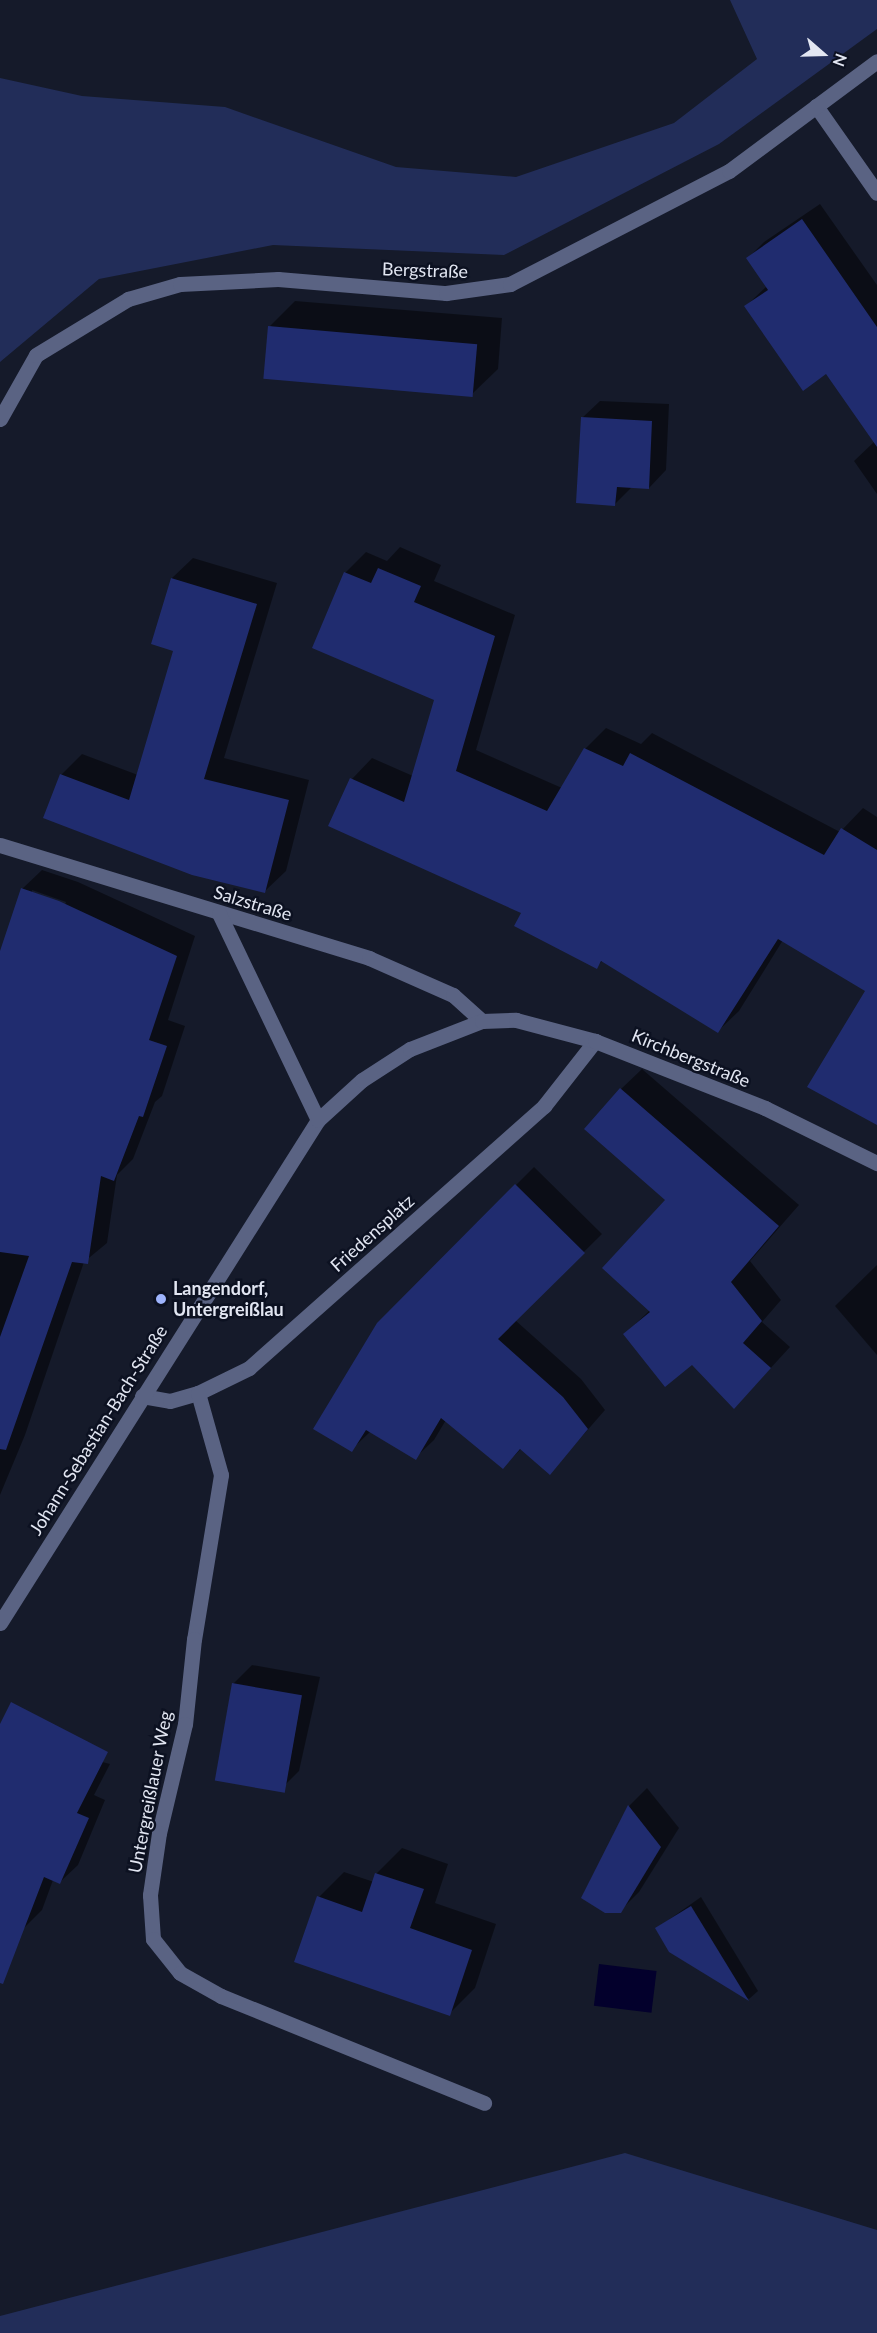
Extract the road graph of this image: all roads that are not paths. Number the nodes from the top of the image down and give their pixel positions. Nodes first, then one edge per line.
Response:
1 (877, 61) edge
2 (816, 106) junction
3 (877, 193) edge
4 (0, 419) edge
5 (0, 845) edge
6 (219, 913) junction
7 (482, 1021) junction
8 (596, 1041) junction
9 (318, 1120) junction
10 (877, 1163) edge
11 (198, 1393) junction
12 (142, 1396) junction
13 (0, 1623) edge
14 (484, 2103) dead end

1 - 2 street, Bergstraße
2 - 3 street
2 - 4 street, Bergstraße
5 - 6 street, Salzstraße
6 - 7 street, Salzstraße
6 - 9 street
7 - 8 street, Kirchbergstraße
7 - 9 street, Johann-Sebastian-Bach-Straße
8 - 10 street, Kirchbergstraße
8 - 11 street, Friedensplatz
9 - 12 street, Johann-Sebastian-Bach-Straße
11 - 12 street, Friedensplatz
11 - 14 street, Untergreißlauer Weg
12 - 13 street, Johann-Sebastian-Bach-Straße

